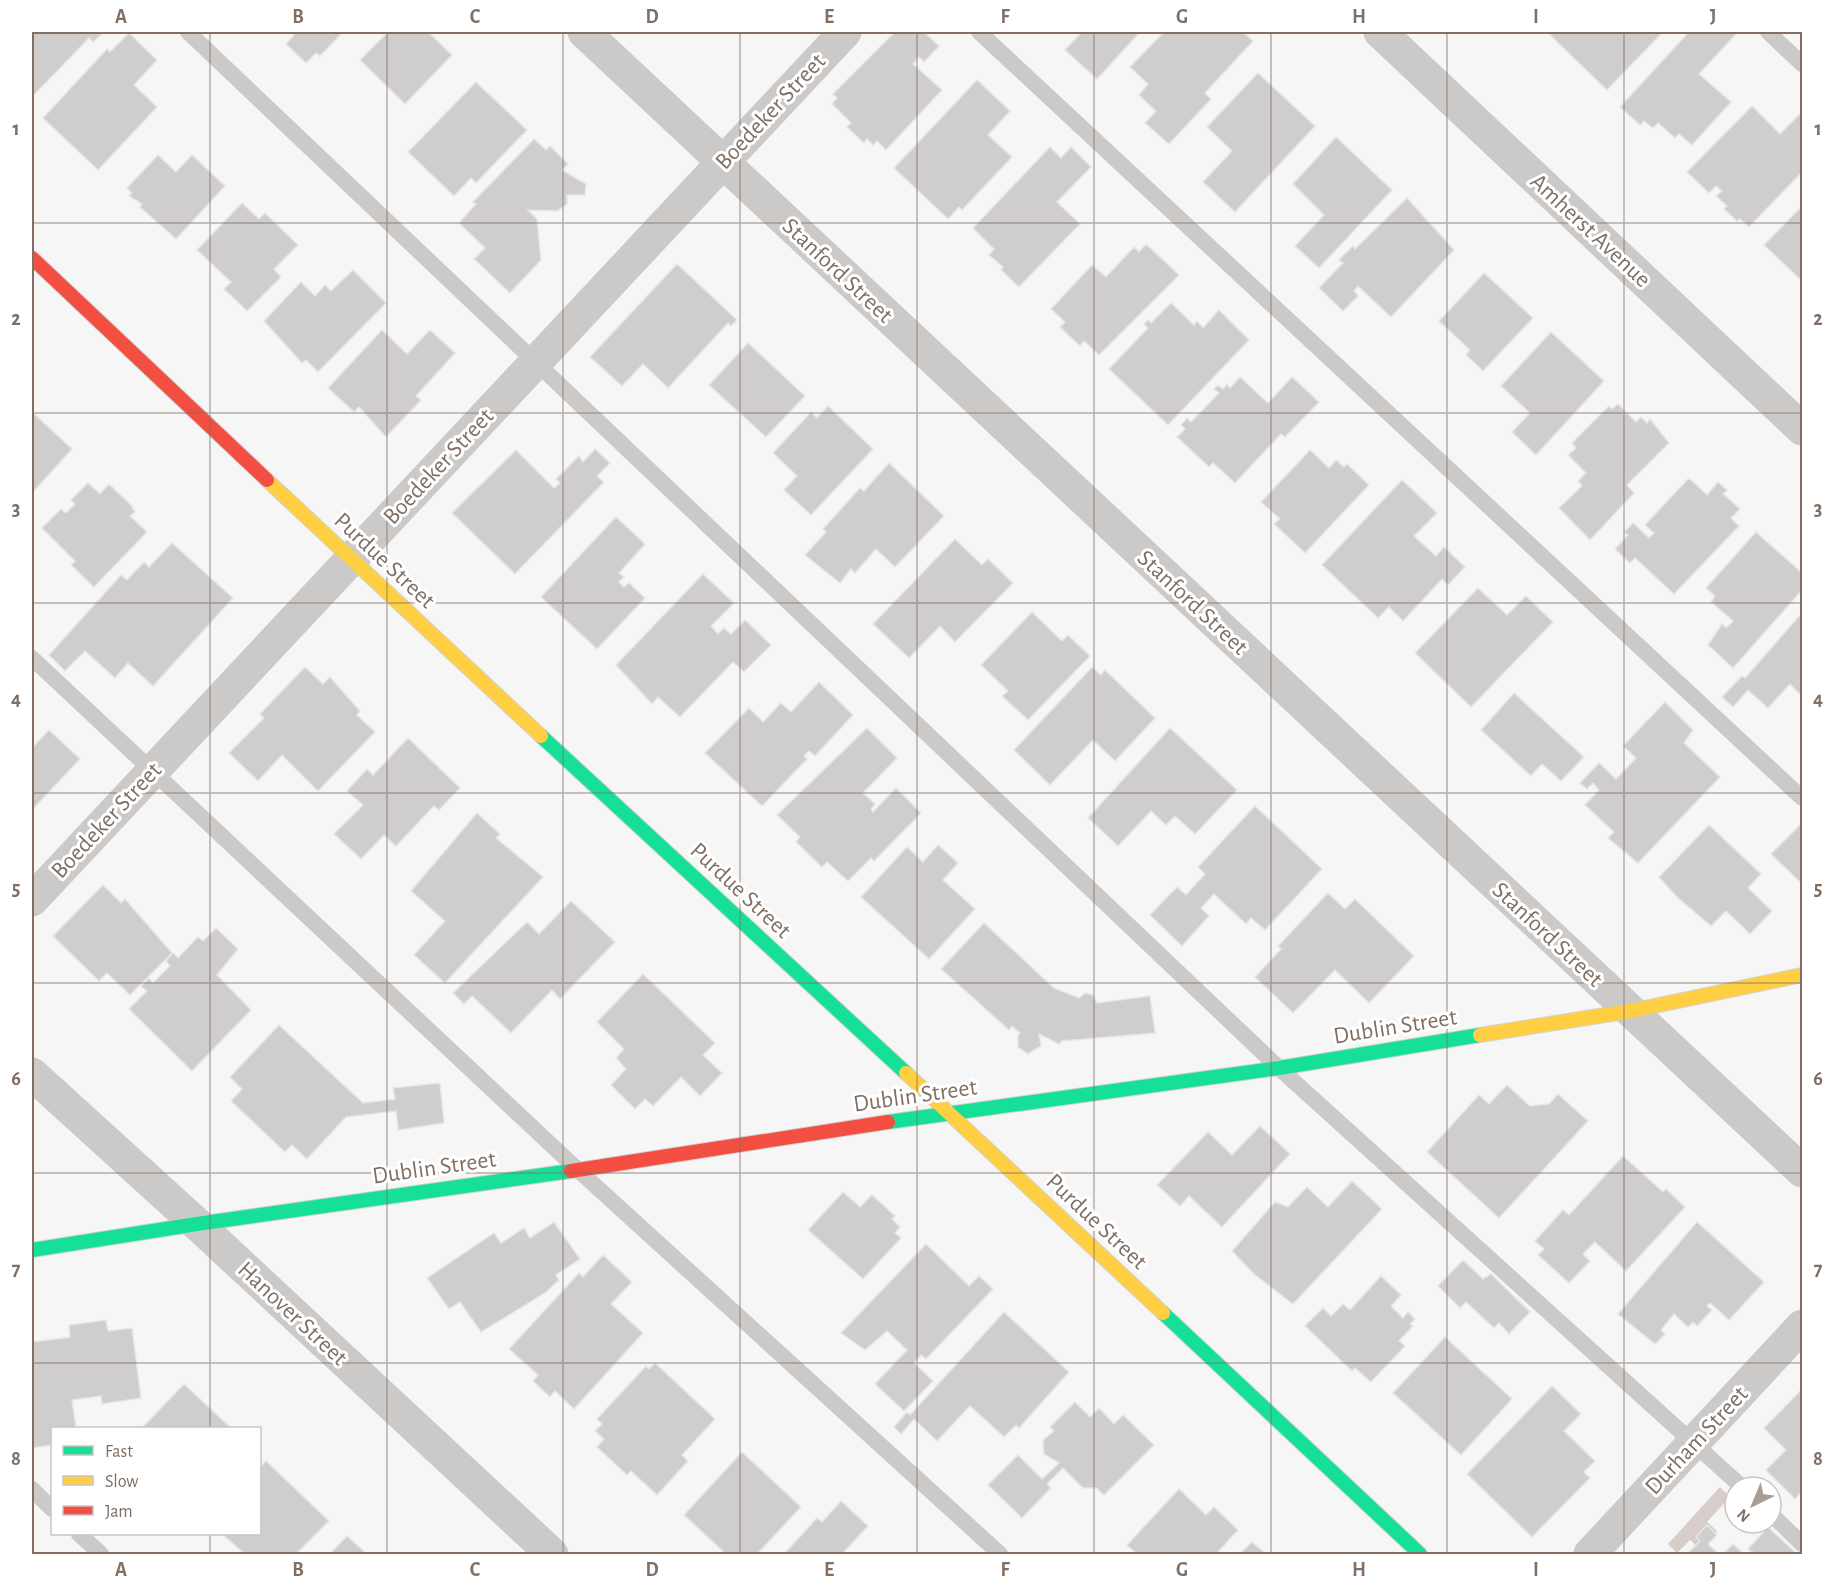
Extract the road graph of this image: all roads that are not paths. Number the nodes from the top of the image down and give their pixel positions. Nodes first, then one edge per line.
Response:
1 (188, 32) edge
2 (584, 32) edge
3 (845, 32) edge
4 (980, 32) edge
5 (1380, 32) edge
6 (1768, 32) edge
7 (1803, 64) edge
8 (722, 162) junction
9 (32, 258) edge
10 (535, 361) junction
11 (1803, 429) edge
12 (351, 560) junction
13 (32, 658) edge
14 (153, 770) junction
15 (1803, 798) edge
16 (32, 900) edge
17 (1803, 975) edge
18 (1630, 1011) junction
19 (1279, 1068) junction
20 (32, 1074) edge
21 (949, 1113) junction
22 (578, 1170) junction
23 (1803, 1171) edge
24 (197, 1224) junction
25 (32, 1250) edge
26 (1803, 1326) edge
27 (1694, 1442) junction
28 (1729, 1475) edge
29 (32, 1489) edge
30 (51, 1508) edge
31 (1783, 1525) edge
32 (81, 1535) edge
33 (1803, 1544) edge
34 (101, 1554) edge
35 (552, 1554) edge
36 (1000, 1554) edge
37 (1420, 1554) edge
38 (1590, 1554) edge

1 - 10 lane
2 - 8 street, Stanford Street
3 - 8 street, Boedeker Street
4 - 15 lane
5 - 11 street, Amherst Avenue
6 - 7 lane
8 - 10 street, Boedeker Street
8 - 18 street, Stanford Street
9 - 12 street, Purdue Street
10 - 12 street, Boedeker Street
10 - 19 lane
12 - 14 street, Boedeker Street
12 - 21 street, Purdue Street
13 - 14 lane
14 - 16 street, Boedeker Street
14 - 22 lane
17 - 18 street, Dublin Street
18 - 19 street, Dublin Street
18 - 23 street, Stanford Street
19 - 21 street, Dublin Street
19 - 27 lane
20 - 24 street, Hanover Street
21 - 22 street, Dublin Street
21 - 37 street, Purdue Street
22 - 24 street, Dublin Street
22 - 36 lane
24 - 25 street, Dublin Street
24 - 35 street, Hanover Street
26 - 27 street, Durham Street
27 - 28 lane
27 - 38 street, Durham Street
29 - 30 lane
31 - 33 lane
32 - 34 lane

